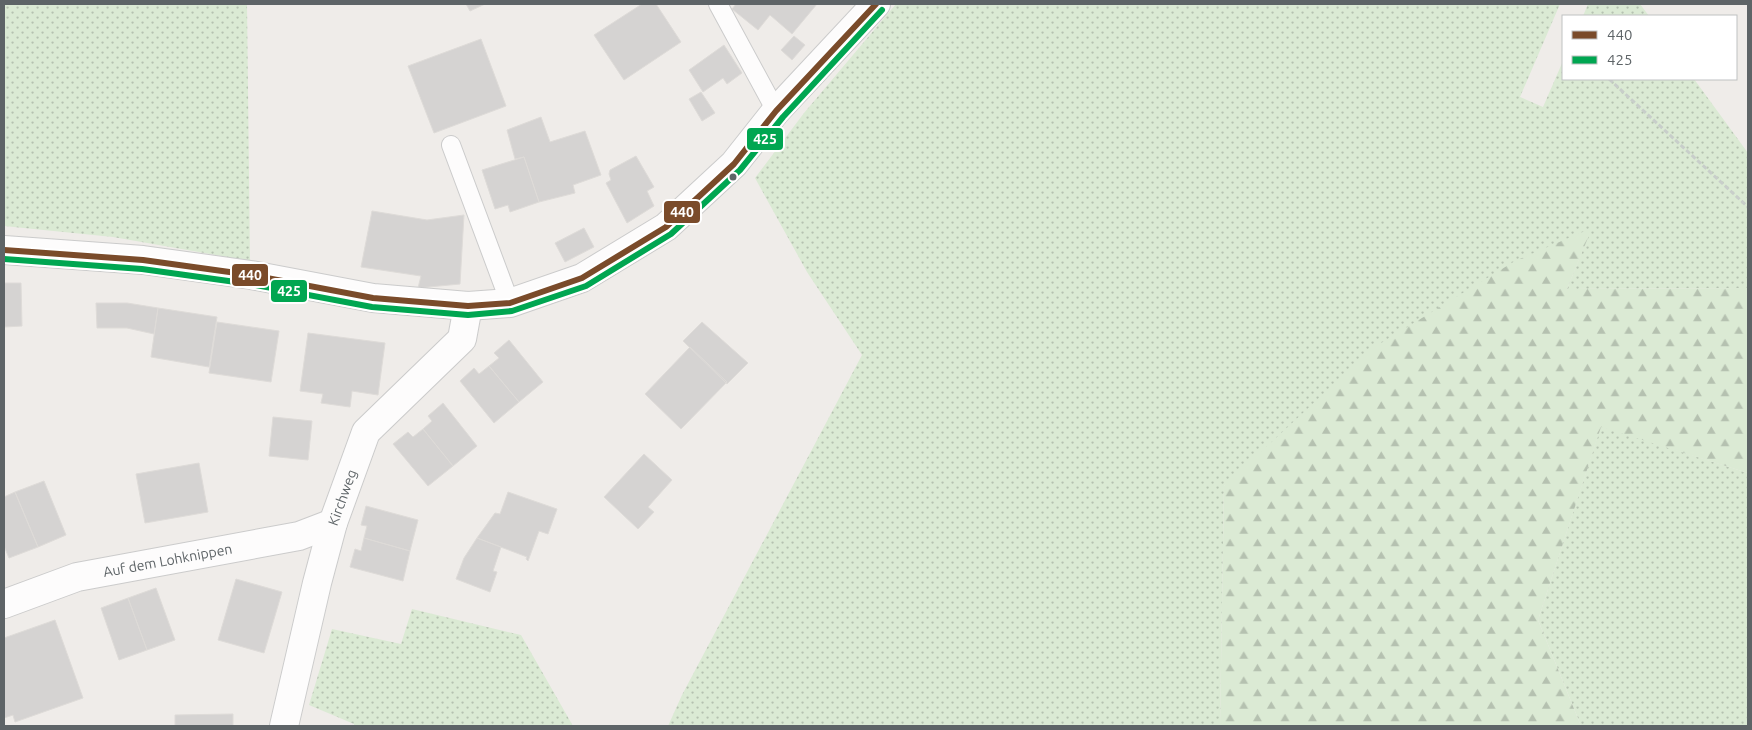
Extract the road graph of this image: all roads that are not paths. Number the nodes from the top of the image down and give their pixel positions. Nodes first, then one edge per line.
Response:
1 (718, 4) edge
2 (876, 4) edge
3 (776, 111) junction
4 (451, 145) dead end
5 (4, 250) edge
6 (510, 303) junction
7 (468, 306) junction
8 (333, 523) junction
9 (4, 604) edge
10 (284, 726) edge

1 - 3 lane
2 - 3 street
3 - 6 street
4 - 6 lane
5 - 7 street
6 - 7 street
7 - 8 street, Kirchweg
8 - 9 street, Auf dem Lohknippen
8 - 10 street, Kirchweg

